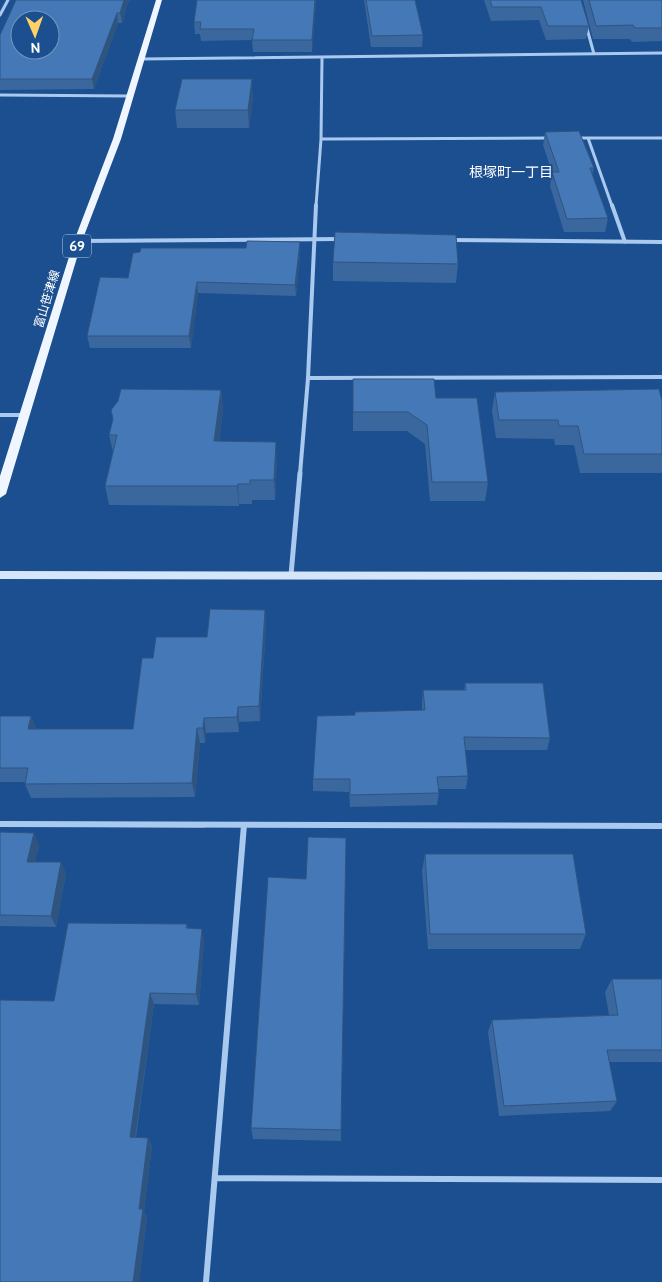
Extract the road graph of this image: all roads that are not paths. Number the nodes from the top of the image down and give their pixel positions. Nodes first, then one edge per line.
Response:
1 (8, 0) edge
2 (159, 0) edge
3 (0, 15) edge
4 (584, 18) edge
5 (594, 54) junction
6 (662, 54) edge
7 (322, 58) junction
8 (140, 59) junction
9 (0, 95) edge
10 (129, 96) junction
11 (558, 138) edge
12 (568, 138) edge
13 (588, 138) junction
14 (662, 138) edge
15 (321, 139) junction
16 (313, 239) junction
17 (342, 239) edge
18 (450, 240) edge
19 (78, 241) junction
20 (625, 242) junction
21 (662, 242) edge
22 (662, 377) edge
23 (308, 378) junction
24 (0, 415) edge
25 (24, 415) junction
26 (0, 494) edge
27 (0, 575) edge
28 (291, 575) junction
29 (662, 576) edge
30 (0, 824) edge
31 (244, 825) junction
32 (662, 826) edge
33 (215, 1178) junction
34 (662, 1180) edge
35 (206, 1282) edge

1 - 3 street
2 - 8 main road, 富山笹津線 / 69
4 - 5 street
5 - 6 street
5 - 7 street
7 - 8 street
7 - 15 street
8 - 10 main road, 富山笹津線 / 69
9 - 10 street
10 - 19 main road, 富山笹津線 / 69
11 - 15 street
12 - 13 street
13 - 14 street
13 - 20 street
15 - 16 street
16 - 17 street
16 - 19 street
16 - 23 street
18 - 20 street
19 - 25 main road, 富山笹津線 / 69
20 - 21 street
22 - 23 street
23 - 28 street
24 - 25 street
25 - 26 main road, 富山笹津線 / 69
27 - 28 street
28 - 29 street
30 - 31 street
31 - 32 street
31 - 33 street
33 - 34 street
33 - 35 street

